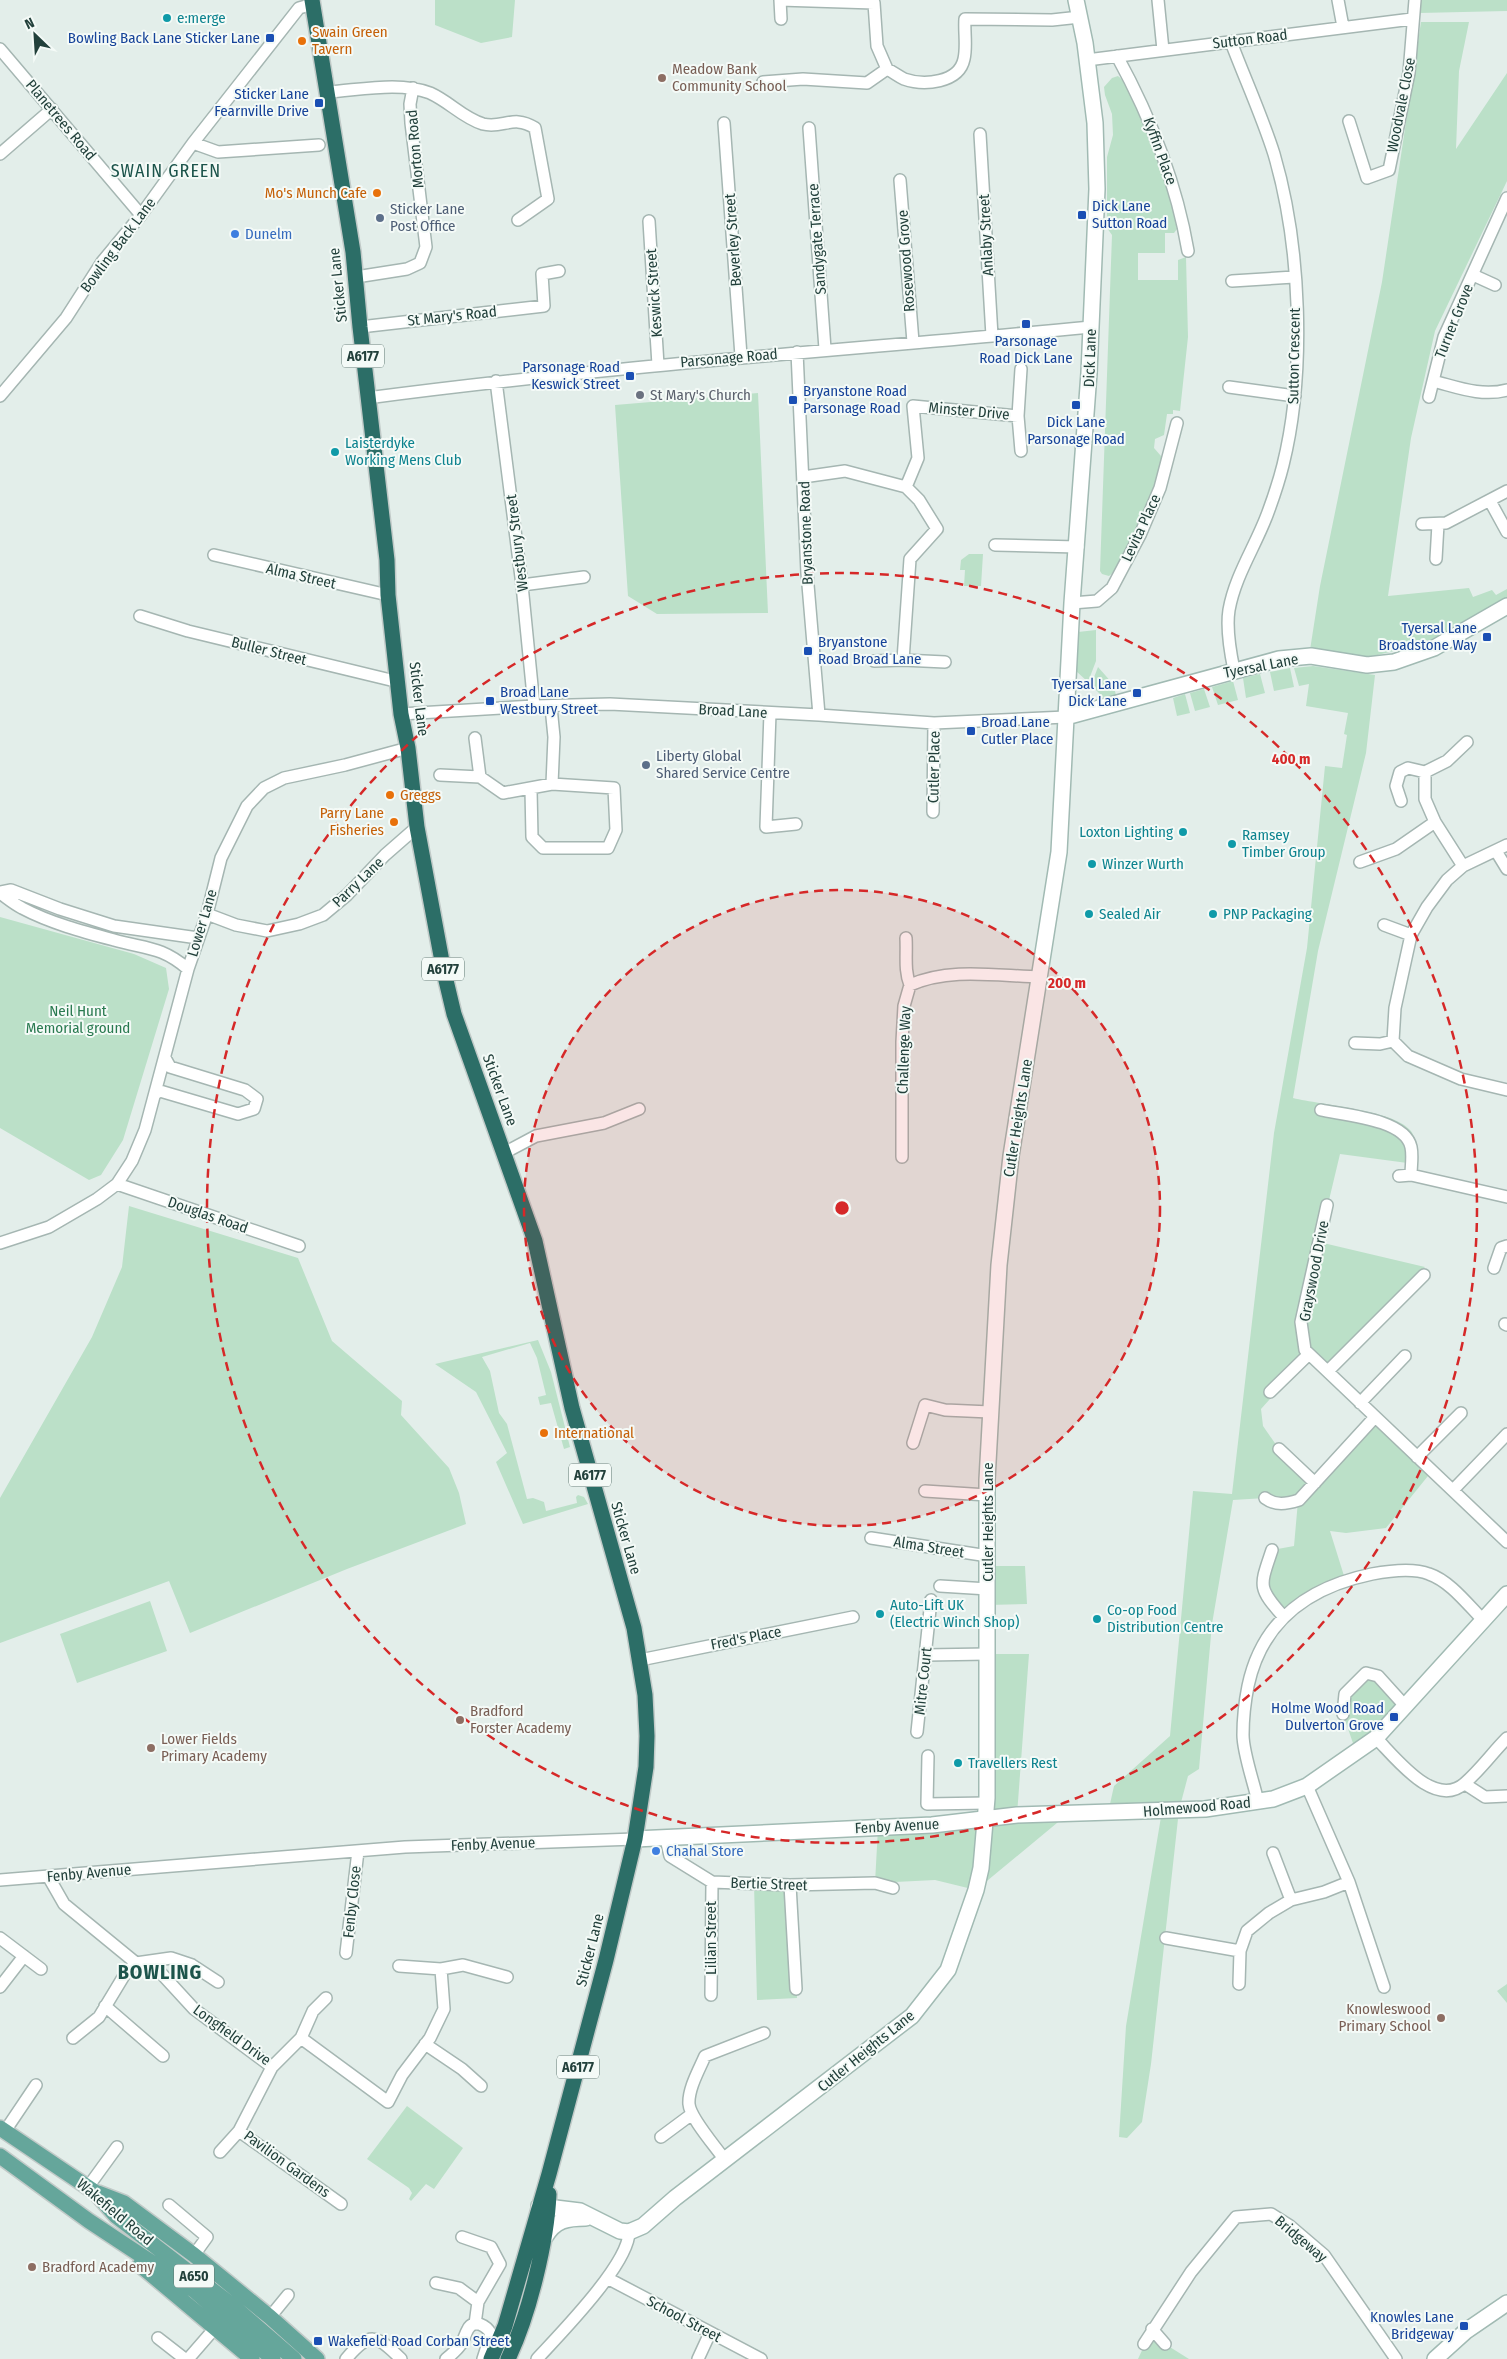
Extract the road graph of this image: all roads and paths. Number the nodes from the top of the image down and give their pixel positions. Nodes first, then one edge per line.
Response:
1 (1076, 0) edge
2 (1158, 0) edge
3 (1338, 0) edge
4 (1414, 0) edge
5 (312, 2) edge
6 (1080, 17) junction
7 (1412, 18) junction
8 (781, 19) dead end
9 (1343, 27) junction
10 (1231, 42) junction
11 (0, 49) edge
12 (1163, 50) junction
13 (1117, 56) junction
14 (1087, 60) junction
15 (887, 69) junction
16 (763, 82) dead end
17 (413, 88) junction
18 (328, 92) junction
19 (52, 109) junction
20 (1349, 121) dead end
21 (724, 123) dead end
22 (809, 128) dead end
23 (980, 134) dead end
24 (193, 143) junction
25 (319, 145) dead end
26 (0, 154) edge
27 (900, 180) dead end
28 (1507, 198) edge
29 (142, 215) junction
30 (518, 220) dead end
31 (649, 220) dead end
32 (1188, 251) dead end
33 (559, 270) dead end
34 (1473, 274) junction
35 (356, 277) junction
36 (1294, 277) junction
37 (1232, 281) dead end
38 (1494, 285) dead end
39 (360, 327) junction
40 (1091, 327) junction
41 (992, 336) junction
42 (913, 342) junction
43 (825, 349) junction
44 (797, 352) junction
45 (741, 356) junction
46 (658, 365) junction
47 (1020, 369) dead end
48 (496, 381) junction
49 (1433, 381) junction
50 (1229, 387) dead end
51 (1507, 390) edge
52 (0, 396) edge
53 (1295, 396) junction
54 (1429, 396) dead end
55 (368, 398) junction
56 (1018, 416) junction
57 (1177, 423) dead end
58 (1021, 451) dead end
59 (803, 476) junction
60 (906, 487) junction
61 (1507, 491) edge
62 (1490, 500) junction
63 (1422, 524) dead end
64 (1438, 524) junction
65 (1507, 532) edge
66 (994, 545) dead end
67 (1078, 547) junction
68 (214, 555) dead end
69 (1436, 559) dead end
70 (584, 577) dead end
71 (522, 585) junction
72 (388, 595) junction
73 (1072, 603) junction
74 (1507, 606) edge
75 (140, 616) dead end
76 (903, 660) junction
77 (874, 661) dead end
78 (945, 662) dead end
79 (1234, 670) junction
80 (399, 682) junction
81 (534, 706) junction
82 (551, 707) junction
83 (770, 713) junction
84 (401, 714) junction
85 (819, 714) junction
86 (1066, 717) junction
87 (934, 723) junction
88 (476, 738) dead end
89 (1467, 742) dead end
90 (408, 748) junction
91 (1425, 772) junction
92 (440, 775) dead end
93 (480, 777) junction
94 (552, 784) junction
95 (531, 790) junction
96 (1401, 801) dead end
97 (933, 812) dead end
98 (1435, 822) junction
99 (796, 824) dead end
100 (416, 827) junction
101 (1507, 845) edge
102 (1496, 852) junction
103 (1360, 862) dead end
104 (1463, 866) junction
105 (1507, 869) edge
106 (0, 892) edge
107 (207, 914) junction
108 (1384, 925) dead end
109 (1411, 935) junction
110 (198, 938) junction
111 (906, 938) dead end
112 (188, 969) junction
113 (1040, 977) junction
114 (910, 986) junction
115 (1393, 1041) junction
116 (1355, 1043) dead end
117 (165, 1058) junction
118 (1507, 1090) edge
119 (155, 1094) junction
120 (639, 1109) dead end
121 (1321, 1110) dead end
122 (504, 1153) junction
123 (902, 1157) dead end
124 (1415, 1164) dead end
125 (1405, 1176) junction
126 (117, 1184) junction
127 (1507, 1197) edge
128 (1327, 1205) dead end
129 (0, 1244) edge
130 (299, 1246) dead end
131 (1507, 1246) edge
132 (1494, 1268) dead end
133 (1424, 1275) dead end
134 (1309, 1354) junction
135 (1405, 1356) dead end
136 (1328, 1371) junction
137 (1270, 1392) dead end
138 (1360, 1403) junction
139 (990, 1412) junction
140 (1461, 1413) dead end
141 (1375, 1417) junction
142 (1507, 1435) edge
143 (913, 1443) dead end
144 (1279, 1449) dead end
145 (1417, 1457) junction
146 (1315, 1483) junction
147 (1453, 1490) junction
148 (925, 1491) dead end
149 (987, 1495) junction
150 (1265, 1498) dead end
151 (871, 1538) dead end
152 (1507, 1542) edge
153 (1272, 1550) dead end
154 (988, 1556) junction
155 (940, 1586) dead end
156 (988, 1589) junction
157 (1507, 1594) edge
158 (931, 1600) dead end
159 (1283, 1616) junction
160 (853, 1617) dead end
161 (1484, 1621) junction
162 (988, 1654) junction
163 (926, 1655) junction
164 (640, 1660) junction
165 (1406, 1707) junction
166 (1343, 1714) dead end
167 (918, 1732) dead end
168 (1376, 1738) junction
169 (1507, 1738) edge
170 (928, 1756) dead end
171 (1465, 1784) junction
172 (1307, 1786) junction
173 (1507, 1796) edge
174 (1258, 1802) junction
175 (987, 1803) junction
176 (986, 1819) junction
177 (635, 1839) junction
178 (666, 1839) junction
179 (358, 1851) junction
180 (1273, 1853) dead end
181 (48, 1876) junction
182 (0, 1880) edge
183 (712, 1882) junction
184 (1348, 1882) junction
185 (790, 1885) junction
186 (892, 1888) dead end
187 (1291, 1900) junction
188 (0, 1938) edge
189 (1166, 1938) dead end
190 (1240, 1951) junction
191 (346, 1953) dead end
192 (24, 1956) junction
193 (136, 1963) junction
194 (399, 1966) dead end
195 (441, 1968) junction
196 (41, 1969) dead end
197 (507, 1977) dead end
198 (2, 1980) edge
199 (218, 1982) dead end
200 (1238, 1984) dead end
201 (1384, 1987) dead end
202 (796, 1989) dead end
203 (711, 1994) dead end
204 (326, 1998) dead end
205 (105, 2006) junction
206 (764, 2033) dead end
207 (73, 2038) dead end
208 (301, 2038) junction
209 (426, 2044) junction
210 (163, 2056) dead end
211 (272, 2067) junction
212 (36, 2085) dead end
213 (481, 2086) dead end
214 (692, 2114) junction
215 (2, 2129) edge
216 (239, 2131) junction
217 (661, 2137) dead end
218 (117, 2147) dead end
219 (220, 2152) dead end
220 (0, 2156) edge
221 (724, 2159) junction
222 (91, 2189) junction
223 (341, 2204) dead end
224 (169, 2206) dead end
225 (544, 2206) junction
226 (593, 2219) junction
227 (89, 2221) junction
228 (629, 2232) junction
229 (462, 2237) dead end
230 (545, 2237) junction
231 (194, 2255) junction
232 (607, 2278) junction
233 (436, 2283) dead end
234 (288, 2295) dead end
235 (478, 2302) junction
236 (1507, 2303) edge
237 (270, 2316) junction
238 (475, 2324) junction
239 (215, 2328) junction
240 (1152, 2329) junction
241 (710, 2333) junction
242 (158, 2337) dead end
243 (1144, 2344) dead end
244 (1166, 2344) dead end
245 (450, 2355) edge
246 (187, 2359) edge
247 (252, 2359) edge
248 (274, 2359) edge
249 (294, 2359) edge
250 (316, 2359) edge
251 (346, 2359) edge
252 (401, 2359) edge
253 (483, 2359) edge
254 (491, 2359) edge
255 (508, 2359) edge
256 (537, 2359) edge
257 (698, 2359) edge
258 (761, 2359) edge
259 (1396, 2359) edge
260 (1434, 2359) edge

1 - 6 street, Dick Lane
2 - 12 street
3 - 9 street
4 - 7 street
5 - 18 highway, Sticker Lane / A6177
5 - 24 street, Bowling Back Lane
6 - 14 street, Dick Lane
6 - 15 street
7 - 9 street, Sutton Road
7 - 20 street, Woodvale Close
8 - 15 street
9 - 10 street, Sutton Road
10 - 12 street, Sutton Road
10 - 36 street, Sutton Crescent
11 - 19 street, Planetrees Road
12 - 13 street, Sutton Road
13 - 14 street, Sutton Road
13 - 32 street, Kyffin Place
14 - 40 street, Dick Lane
15 - 16 street
17 - 18 street
17 - 30 street
17 - 35 street, Morton Road
18 - 35 highway, Sticker Lane / A6177
19 - 26 street
19 - 29 street, Planetrees Road
21 - 45 street, Beverley Street
22 - 43 street, Sandygate Terrace
23 - 41 street, Anlaby Street
24 - 25 street
24 - 29 street, Bowling Back Lane
27 - 42 street, Rosewood Grove
28 - 34 street, Turner Grove
29 - 52 street, Bowling Back Lane
31 - 46 street, Keswick Street
33 - 39 street, St Mary's Road
34 - 38 street, Turner Grove
34 - 49 street, Turner Grove
35 - 39 highway, Sticker Lane / A6177
36 - 37 street
36 - 53 street, Sutton Crescent
39 - 55 highway, Sticker Lane / A6177
40 - 41 street, Parsonage Road
40 - 67 street, Dick Lane
41 - 42 street, Parsonage Road
42 - 43 street, Parsonage Road
43 - 44 street, Parsonage Road
44 - 45 street, Parsonage Road
44 - 59 street, Bryanstone Road
45 - 46 street, Parsonage Road
46 - 48 street, Parsonage Road
47 - 56 street
48 - 55 street, Parsonage Road
48 - 71 street, Westbury Street
49 - 51 street
49 - 54 street, Turner Grove
50 - 53 street
53 - 79 street, Sutton Crescent
55 - 72 highway, Sticker Lane / A6177
56 - 58 street
56 - 60 street, Minster Drive
57 - 73 street, Levita Place
59 - 60 street
59 - 85 street, Bryanstone Road
60 - 76 street
61 - 62 street
62 - 64 street
62 - 65 street
63 - 64 street
64 - 69 street
66 - 67 street
67 - 73 street, Dick Lane
68 - 72 street, Alma Street
70 - 71 street
71 - 81 street, Westbury Street
72 - 80 highway, Sticker Lane / A6177
73 - 86 street, Dick Lane
74 - 79 street, Tyersal Lane
75 - 80 street, Buller Street
76 - 77 street
76 - 78 street
79 - 86 street, Tyersal Lane
80 - 84 highway, Sticker Lane / A6177
81 - 82 street, Broad Lane
81 - 84 street, Broad Lane
82 - 83 street, Broad Lane
82 - 94 street
83 - 85 street, Broad Lane
83 - 99 street
84 - 90 highway, Sticker Lane / A6177
85 - 87 street, Broad Lane
86 - 87 street, Broad Lane
86 - 113 street, Cutler Heights Lane
87 - 97 street, Cutler Place
88 - 93 street
89 - 91 street
90 - 100 highway, Sticker Lane / A6177
90 - 107 street, Lower Lane
91 - 96 street
91 - 98 street
92 - 93 street
93 - 95 street
94 - 95 street
94 - 95 street
98 - 103 street
98 - 104 street
100 - 107 street, Parry Lane
100 - 122 highway, Sticker Lane / A6177
101 - 102 street
102 - 104 street
102 - 105 street
104 - 109 street
106 - 110 street
106 - 112 street
107 - 110 street, Lower Lane
108 - 109 street
109 - 115 street
110 - 112 street, Lower Lane
111 - 114 street
112 - 117 street, Lower Lane
113 - 114 street, Challenge Way
113 - 139 street, Cutler Heights Lane
114 - 123 street, Challenge Way
115 - 116 street
115 - 118 street
117 - 119 street, Lower Lane
117 - 119 street
119 - 126 street, Lower Lane
120 - 122 street
121 - 125 street
122 - 164 highway, Sticker Lane / A6177
124 - 125 street
125 - 127 street
126 - 129 street, Lower Lane
126 - 130 street, Douglas Road
128 - 134 street, Grayswood Drive
131 - 132 street
133 - 136 street
134 - 136 street
134 - 137 street
135 - 138 street
136 - 138 street
138 - 141 street
139 - 143 street
139 - 149 street, Cutler Heights Lane
140 - 145 street
141 - 145 street
141 - 146 street
142 - 147 street
144 - 146 street
145 - 147 street
146 - 150 street
147 - 152 street
148 - 149 street
149 - 154 street, Cutler Heights Lane
151 - 154 street, Alma Street
153 - 159 street
154 - 156 street, Cutler Heights Lane
155 - 156 street
156 - 162 street, Cutler Heights Lane
157 - 161 street, Holmewood Road
158 - 163 street, Mitre Court
159 - 161 street
159 - 174 street
160 - 164 street, Fred's Place
161 - 165 street, Holmewood Road
162 - 163 street
162 - 175 street, Cutler Heights Lane
163 - 167 street, Mitre Court
164 - 177 highway, Sticker Lane / A6177
165 - 166 street
165 - 168 street, Holmewood Road
168 - 171 street
168 - 172 street, Holmewood Road
169 - 171 street
170 - 175 street
171 - 173 street
172 - 174 street, Holmewood Road
172 - 184 street
174 - 176 street, Holmewood Road
175 - 176 street, Cutler Heights Lane
176 - 178 street, Fenby Avenue
176 - 221 street, Cutler Heights Lane
177 - 178 street, Fenby Avenue
177 - 179 street, Fenby Avenue
177 - 225 highway, Sticker Lane / A6177
178 - 183 street, Bertie Street
179 - 181 street, Fenby Avenue
179 - 191 street, Fenby Close
180 - 187 street
181 - 182 street, Fenby Avenue
181 - 193 street, Longfield Drive
183 - 185 street, Bertie Street
183 - 203 street, Lilian Street
184 - 187 street
184 - 201 street
185 - 186 street, Bertie Street
185 - 202 street
187 - 190 street
188 - 192 street
189 - 190 street
190 - 200 street
192 - 196 street
192 - 198 street
193 - 199 street
193 - 205 street
193 - 211 street, Longfield Drive
194 - 195 street
195 - 197 street
195 - 209 street
204 - 208 street, Longfield Drive
205 - 207 street
205 - 210 street
206 - 214 street
208 - 209 street
208 - 211 street, Longfield Drive
209 - 213 street
211 - 216 street, Pavilion Gardens
212 - 215 street
214 - 217 street
214 - 221 street
215 - 222 main road, Wakefield Road / A650
216 - 219 street
216 - 223 street, Pavilion Gardens
218 - 222 street
220 - 227 main road, Wakefield Road / A650
221 - 228 street, Cutler Heights Lane
222 - 231 main road
222 - 249 main road, Wakefield Road / A650
224 - 231 street
225 - 226 street
225 - 230 highway, Sticker Lane / A6177
225 - 254 highway, Sticker Lane / A6177
226 - 228 street
226 - 230 street
227 - 239 main road, A650
227 - 248 main road, Wakefield Road / A650
228 - 232 street
229 - 235 street
230 - 255 highway, Sticker Lane / A6177
231 - 237 main road
232 - 241 street, School Street
232 - 256 street
233 - 235 street
234 - 237 street
235 - 238 street
236 - 260 street
237 - 250 main road
238 - 245 street
238 - 253 street
239 - 246 street
239 - 247 main road, A650
240 - 243 street, Bridgeway
240 - 244 street
240 - 259 street, Bridgeway
241 - 257 street
241 - 258 street, School Street
242 - 246 street
251 - 252 street

